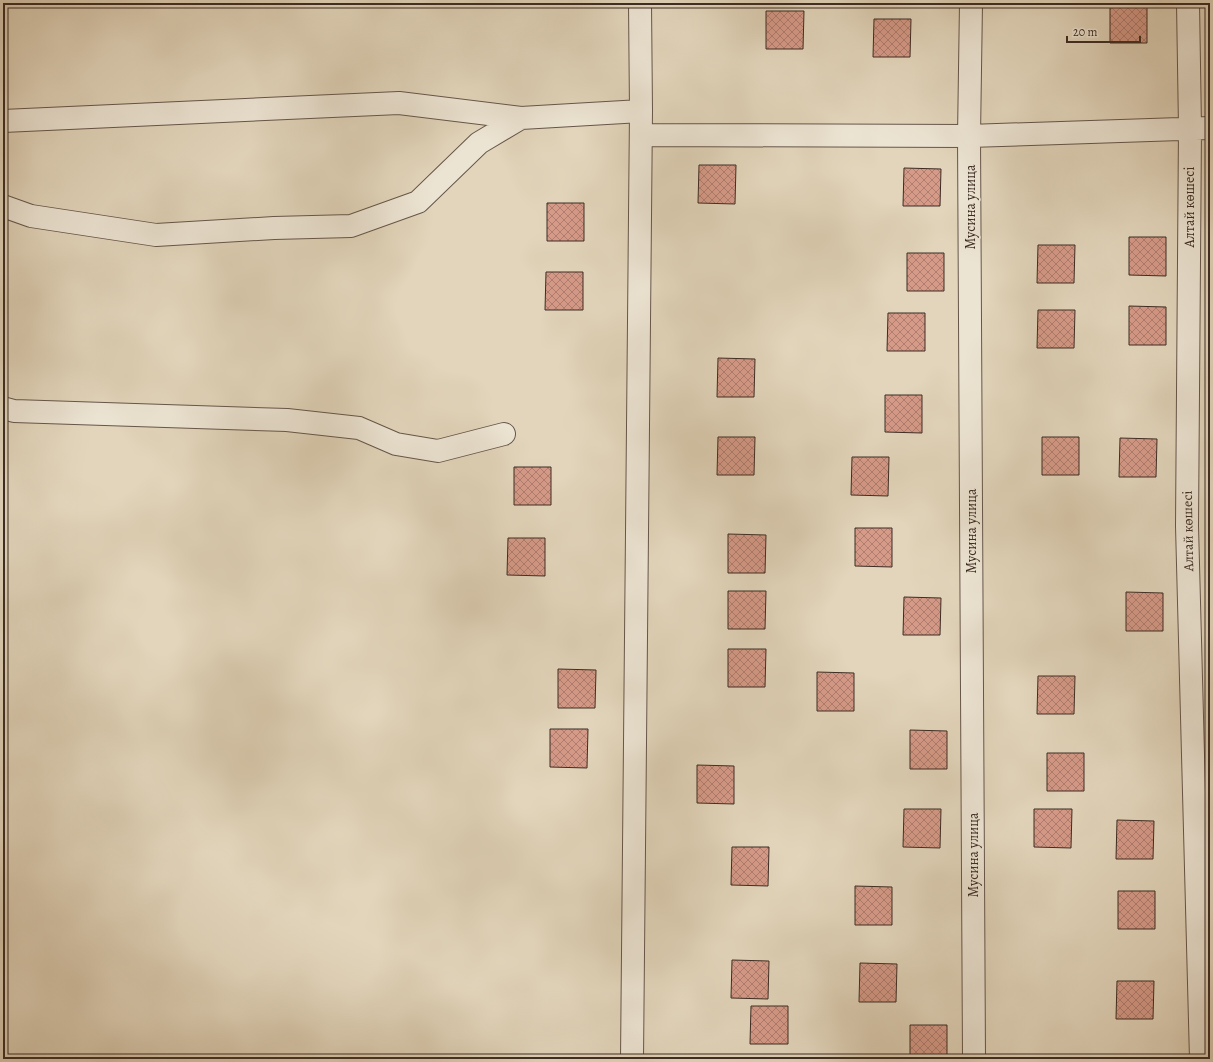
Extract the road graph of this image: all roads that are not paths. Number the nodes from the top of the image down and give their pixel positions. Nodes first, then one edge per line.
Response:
1 (640, 3) edge
2 (971, 3) edge
3 (1188, 3) edge
4 (641, 111) junction
5 (521, 118) junction
6 (3, 121) edge
7 (1200, 128) edge
8 (640, 135) junction
9 (969, 136) junction
10 (3, 206) edge
11 (3, 408) edge
12 (504, 434) dead end
13 (632, 1059) edge
14 (974, 1059) edge
15 (1201, 1059) edge

1 - 4 street
2 - 9 street, Мусина улица
3 - 7 street, Алтай көшесі
4 - 5 street
4 - 8 street
5 - 6 street
5 - 10 street
7 - 9 street
7 - 15 street, Алтай көшесі
8 - 9 street
8 - 13 street
9 - 14 street, Мусина улица
11 - 12 street

